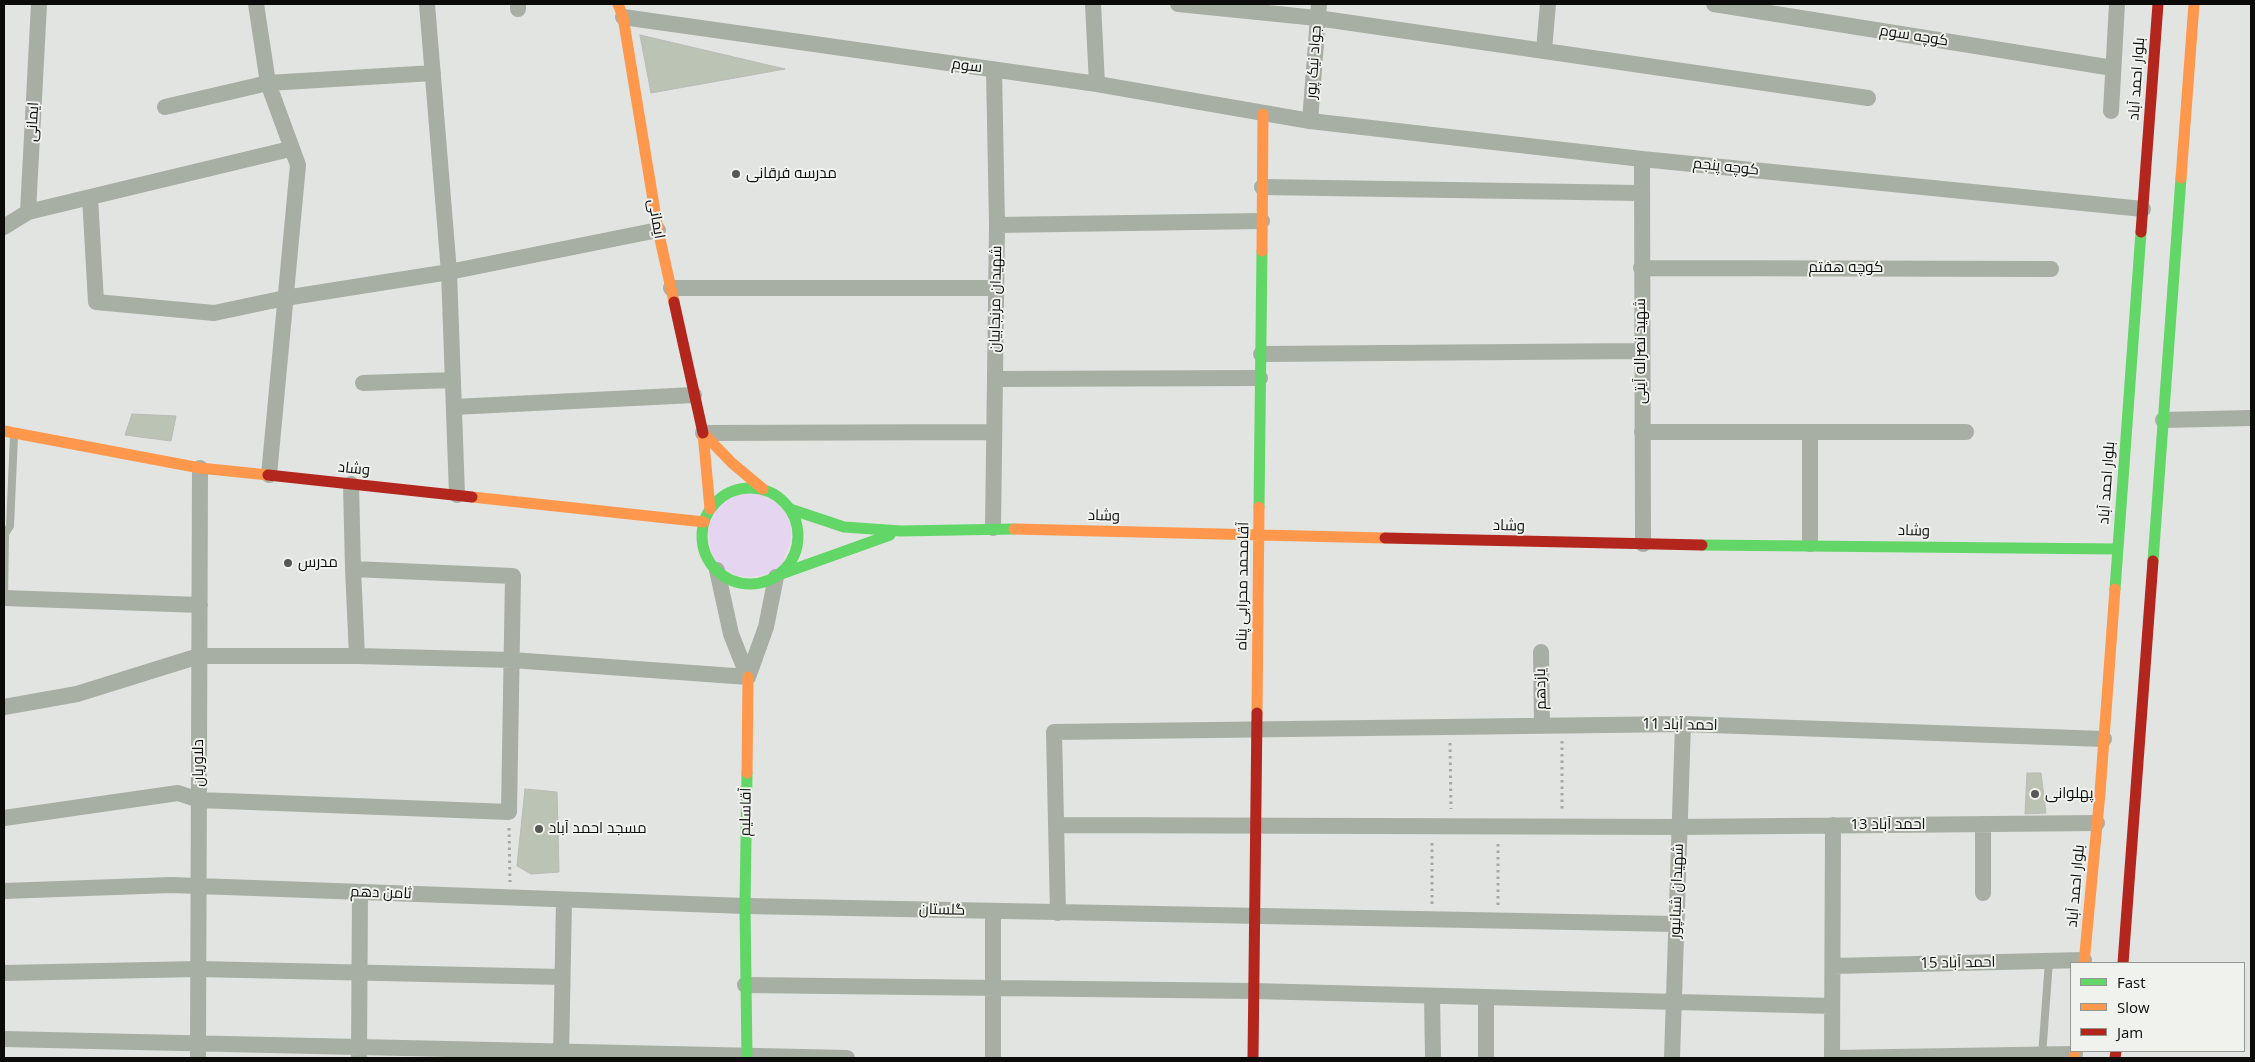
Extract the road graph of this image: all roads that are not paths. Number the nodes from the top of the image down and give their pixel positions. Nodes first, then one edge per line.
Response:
1 (39, 4) edge
2 (256, 4) edge
3 (427, 4) edge
4 (1093, 4) edge
5 (1178, 4) edge
6 (1548, 4) edge
7 (1714, 4) edge
8 (2117, 4) edge
9 (2158, 4) edge
10 (2194, 4) edge
11 (621, 11) edge
12 (1318, 11) edge
13 (1544, 50) junction
14 (2113, 68) junction
15 (994, 70) junction
16 (433, 73) junction
17 (268, 83) junction
18 (1097, 84) junction
19 (1868, 98) dead end
20 (165, 107) dead end
21 (2111, 111) dead end
22 (1263, 114) junction
23 (1310, 121) junction
24 (290, 149) junction
25 (1642, 159) junction
26 (1262, 187) junction
27 (1640, 193) junction
28 (90, 197) junction
29 (2143, 209) junction
30 (28, 212) junction
31 (1262, 222) junction
32 (997, 225) junction
33 (4, 227) edge
34 (658, 230) junction
35 (1641, 268) junction
36 (2051, 269) dead end
37 (449, 272) junction
38 (671, 288) junction
39 (996, 288) junction
40 (285, 298) junction
41 (1641, 351) junction
42 (1260, 354) junction
43 (1260, 378) junction
44 (995, 379) junction
45 (453, 380) junction
46 (363, 383) dead end
47 (694, 395) junction
48 (454, 407) junction
49 (2251, 418) edge
50 (2163, 420) junction
51 (9, 432) edge
52 (994, 432) junction
53 (1642, 432) junction
54 (1810, 432) junction
55 (1966, 432) dead end
56 (703, 433) junction
57 (200, 468) junction
58 (269, 475) junction
59 (351, 484) junction
60 (763, 489) junction
61 (457, 496) junction
62 (710, 509) junction
63 (790, 509) junction
64 (704, 522) junction
65 (993, 528) junction
66 (900, 531) junction
67 (1258, 534) junction
68 (1642, 544) junction
69 (1810, 544) junction
70 (2118, 549) junction
71 (353, 569) junction
72 (717, 570) junction
73 (778, 575) junction
74 (4, 598) edge
75 (200, 604) junction
76 (1540, 652) dead end
77 (200, 656) junction
78 (357, 656) junction
79 (512, 660) junction
80 (748, 677) junction
81 (4, 707) edge
82 (1683, 724) junction
83 (1542, 726) junction
84 (1256, 729) junction
85 (2104, 739) junction
86 (199, 800) junction
87 (4, 818) edge
88 (2101, 823) junction
89 (1984, 824) junction
90 (1058, 825) junction
91 (1833, 825) junction
92 (1255, 826) junction
93 (1679, 827) junction
94 (199, 887) junction
95 (4, 891) edge
96 (360, 893) junction
97 (1983, 893) dead end
98 (564, 900) junction
99 (745, 906) junction
100 (993, 911) junction
101 (1058, 913) junction
102 (1254, 916) junction
103 (1676, 924) junction
104 (2050, 961) junction
105 (2084, 962) edge
106 (2123, 962) edge
107 (1833, 966) junction
108 (198, 969) junction
109 (360, 972) junction
110 (4, 973) edge
111 (562, 977) junction
112 (745, 985) junction
113 (993, 988) junction
114 (1253, 991) junction
115 (1432, 996) junction
116 (1486, 997) junction
117 (1674, 1002) junction
118 (1832, 1006) junction
119 (4, 1039) edge
120 (198, 1051) edge
121 (359, 1053) edge
122 (2074, 1054) edge
123 (561, 1055) edge
124 (2042, 1056) edge
125 (747, 1057) edge
126 (847, 1058) edge
127 (993, 1058) edge
128 (1253, 1058) edge
129 (1433, 1058) edge
130 (1486, 1058) edge
131 (1672, 1058) edge
132 (1832, 1058) edge

1 - 30 street, ایمانی
2 - 17 street
3 - 16 street
4 - 18 street
5 - 12 street
6 - 13 street
7 - 14 street, کوچه سوم
8 - 14 street
9 - 29 street, بلوار احمد آباد
10 - 50 street
11 - 15 street, سوم
11 - 34 street, ایمانی
12 - 13 street
12 - 23 street, جواد نیک پور
13 - 19 street
14 - 21 street
15 - 18 street, سوم
15 - 32 street, شهیدان مرنجابیان
16 - 17 street
16 - 37 street
17 - 20 street
17 - 24 street
18 - 22 street, سوم
22 - 23 street, سوم
22 - 26 street, آقامحمد محرابی پناه
23 - 25 street, کوچه پنجم
24 - 28 street
24 - 40 street
25 - 27 street, شهید نصراله آیتی
25 - 29 street, کوچه پنجم
26 - 27 street
26 - 31 street, آقامحمد محرابی پناه
27 - 35 street, شهید نصراله آیتی
28 - 30 street
28 - 40 street
29 - 70 street, بلوار احمد آباد
30 - 33 street
31 - 32 street
31 - 42 street, آقامحمد محرابی پناه
32 - 39 street, شهیدان مرنجابیان
34 - 37 street
34 - 38 street, ایمانی
35 - 36 street, کوچه هفتم
35 - 41 street, شهید نصراله آیتی
37 - 40 street
37 - 45 street
38 - 39 street
38 - 47 street, ایمانی
39 - 44 street, شهیدان مرنجابیان
40 - 58 street
41 - 42 street
41 - 53 street, شهید نصراله آیتی
42 - 43 street, آقامحمد محرابی پناه
43 - 44 street
43 - 67 street, آقامحمد محرابی پناه
44 - 52 street, شهیدان مرنجابیان
45 - 46 street
45 - 48 street
47 - 48 street
47 - 56 street, ایمانی
48 - 61 street
49 - 50 street
50 - 106 street
51 - 57 street, وشاد
51 - 74 lane
52 - 56 street
52 - 65 street, شهیدان مرنجابیان
53 - 54 street
53 - 68 street, شهید نصراله آیتی
54 - 55 street
54 - 69 street
56 - 60 street
56 - 62 street, ایمانی
57 - 58 street, وشاد
57 - 75 street, دلاوریان
58 - 59 street, وشاد
59 - 61 street, وشاد
59 - 71 street
60 - 62 street
60 - 63 street
61 - 64 street, وشاد
62 - 64 street
63 - 66 street
63 - 73 street
64 - 72 street
65 - 66 street, وشاد
65 - 67 street, وشاد
66 - 73 street
67 - 68 street, وشاد
67 - 84 street, آقامحمد محرابی پناه
68 - 69 street, وشاد
69 - 70 street, وشاد
70 - 85 street, بلوار احمد آباد
71 - 78 street
71 - 79 street
72 - 73 street
72 - 80 street, آقاسلیم
73 - 80 street
74 - 75 street
75 - 77 street, دلاوریان
76 - 83 street, یازدهم
77 - 78 street
77 - 81 street
77 - 86 street, دلاوریان
78 - 79 street
79 - 80 street
79 - 86 street
80 - 99 street, آقاسلیم
82 - 83 street, احمد آباد 11
82 - 85 street, احمد آباد 11
82 - 93 street, شهیدان شبانپور
83 - 84 street, احمد آباد 11
84 - 90 street, احمد آباد 11
84 - 92 street, آقامحمد محرابی پناه
85 - 88 street, بلوار احمد آباد
86 - 87 street
86 - 94 street, دلاوریان
88 - 89 street, احمد آباد 13
88 - 105 street, بلوار احمد آباد
89 - 91 street, احمد آباد 13
89 - 97 street
90 - 92 street, احمد آباد 13
90 - 101 street
91 - 93 street, احمد آباد 13
91 - 107 street
92 - 93 street, احمد آباد 13
92 - 102 street, آقامحمد محرابی پناه
93 - 103 street, شهیدان شبانپور
94 - 95 street, ثامن دهم
94 - 96 street, ثامن دهم
94 - 108 street, دلاوریان
96 - 98 street, ثامن دهم
96 - 109 street
98 - 99 street, ثامن دهم
98 - 111 street
99 - 100 street, گلستان
99 - 112 street, آقاسلیم
100 - 101 street, گلستان
100 - 113 street
101 - 102 street, گلستان
102 - 103 street, گلستان
102 - 114 street, آقامحمد محرابی پناه
103 - 117 street, شهیدان شبانپور
104 - 105 street, احمد آباد 15
104 - 107 street, احمد آباد 15
104 - 124 lane
107 - 118 street
108 - 109 street
108 - 110 street
108 - 120 street, دلاوریان
109 - 111 street
109 - 121 street
111 - 123 street
112 - 113 street
112 - 125 street, آقاسلیم
113 - 114 street
113 - 127 street
114 - 115 street
114 - 128 street, آقامحمد محرابی پناه
115 - 116 street
115 - 129 street
116 - 117 street
116 - 130 street
117 - 118 street
117 - 131 street, شهیدان شبانپور
118 - 132 street
119 - 120 street
120 - 121 street
121 - 123 street
122 - 124 street
123 - 125 street
124 - 132 street
125 - 126 street

